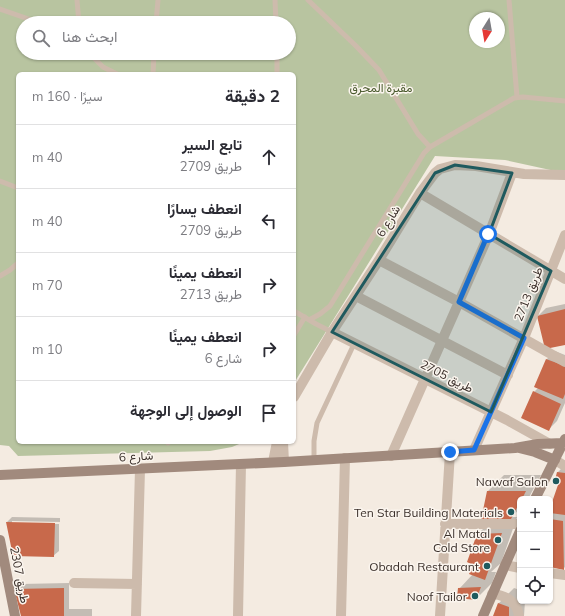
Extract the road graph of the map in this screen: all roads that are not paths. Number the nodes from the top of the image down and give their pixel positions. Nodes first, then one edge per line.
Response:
1 (77, 0) edge
2 (158, 0) edge
3 (275, 0) edge
4 (308, 0) edge
5 (509, 0) edge
6 (0, 9) edge
7 (20, 16) edge
8 (78, 16) edge
9 (157, 16) edge
10 (276, 16) edge
11 (96, 60) edge
12 (154, 60) edge
13 (277, 60) edge
14 (113, 72) edge
15 (153, 72) edge
16 (277, 72) edge
17 (517, 97) junction
18 (565, 101) edge
19 (430, 147) junction
20 (512, 172) junction
21 (565, 175) edge
22 (0, 181) edge
23 (16, 187) edge
24 (420, 193) junction
25 (488, 234) junction
26 (565, 235) edge
27 (379, 260) junction
28 (16, 265) edge
29 (551, 271) junction
30 (0, 276) edge
31 (565, 279) edge
32 (356, 296) junction
33 (459, 302) junction
34 (296, 312) edge
35 (307, 319) junction
36 (332, 332) junction
37 (296, 333) edge
38 (524, 338) junction
39 (442, 341) junction
40 (354, 344) junction
41 (565, 362) edge
42 (508, 375) junction
43 (424, 379) junction
44 (296, 394) edge
45 (491, 412) junction
46 (564, 441) edge
47 (277, 444) edge
48 (283, 444) edge
49 (550, 444) junction
50 (515, 448) junction
51 (474, 450) junction
52 (450, 452) junction
53 (391, 456) junction
54 (345, 458) junction
55 (314, 460) junction
56 (555, 460) junction
57 (273, 462) junction
58 (284, 462) junction
59 (241, 464) junction
60 (565, 466) edge
61 (140, 469) junction
62 (0, 475) edge
63 (537, 496) edge
64 (445, 524) junction
65 (517, 524) edge
66 (520, 532) edge
67 (0, 540) edge
68 (505, 565) junction
69 (517, 567) edge
70 (553, 574) edge
71 (565, 576) edge
72 (4, 580) edge
73 (74, 583) dead end
74 (137, 584) junction
75 (492, 594) junction
76 (15, 616) edge
77 (136, 616) edge
78 (238, 616) edge
79 (341, 616) edge
80 (440, 616) edge
81 (483, 616) edge
82 (519, 616) edge

1 - 8 lane
2 - 9 lane
3 - 10 lane
4 - 19 lane
5 - 17 lane
6 - 7 lane
11 - 14 lane
12 - 15 lane
13 - 16 lane
17 - 18 lane
17 - 19 lane
19 - 35 lane
20 - 21 street, شارع 6
20 - 24 street, شارع 6
20 - 25 street
22 - 23 lane
24 - 25 street
24 - 27 street, شارع 6
25 - 29 street
25 - 33 street
26 - 29 street, طريق 2713
27 - 32 street, شارع 6
27 - 33 street
28 - 30 lane
29 - 31 street
29 - 38 street, طريق 2713
32 - 36 street, شارع 6
32 - 39 street
33 - 38 street
33 - 39 street
34 - 35 lane
35 - 36 lane
35 - 37 lane
36 - 40 street, طريق 2705
36 - 44 street, شارع 6
38 - 41 street
38 - 42 street, طريق 2713
39 - 42 street
39 - 43 street
40 - 43 street, طريق 2705
40 - 55 lane
42 - 45 street, طريق 2713
43 - 45 street, طريق 2705
43 - 53 street
45 - 49 street, طريق 2705
45 - 51 street, طريق 2713
46 - 49 street, شارع 6
46 - 56 street
47 - 57 street
48 - 58 street
49 - 50 street, شارع 6
50 - 51 street, شارع 6
50 - 56 street, شارع 6
51 - 52 street, شارع 6
52 - 53 street, شارع 6
52 - 64 street
53 - 54 street, شارع 6
54 - 55 street, شارع 6
54 - 79 street
55 - 58 street, شارع 6
56 - 60 street
56 - 63 street
57 - 58 street, شارع 6
57 - 59 street, شارع 6
59 - 61 street, شارع 6
59 - 78 street
61 - 62 street, شارع 6
61 - 74 street
64 - 65 street
64 - 80 street
66 - 68 street
67 - 72 street, طريق 2307
68 - 69 street
68 - 75 street
70 - 71 street
72 - 76 street, طريق 2307
73 - 74 street
74 - 77 street
75 - 81 street
75 - 82 street

